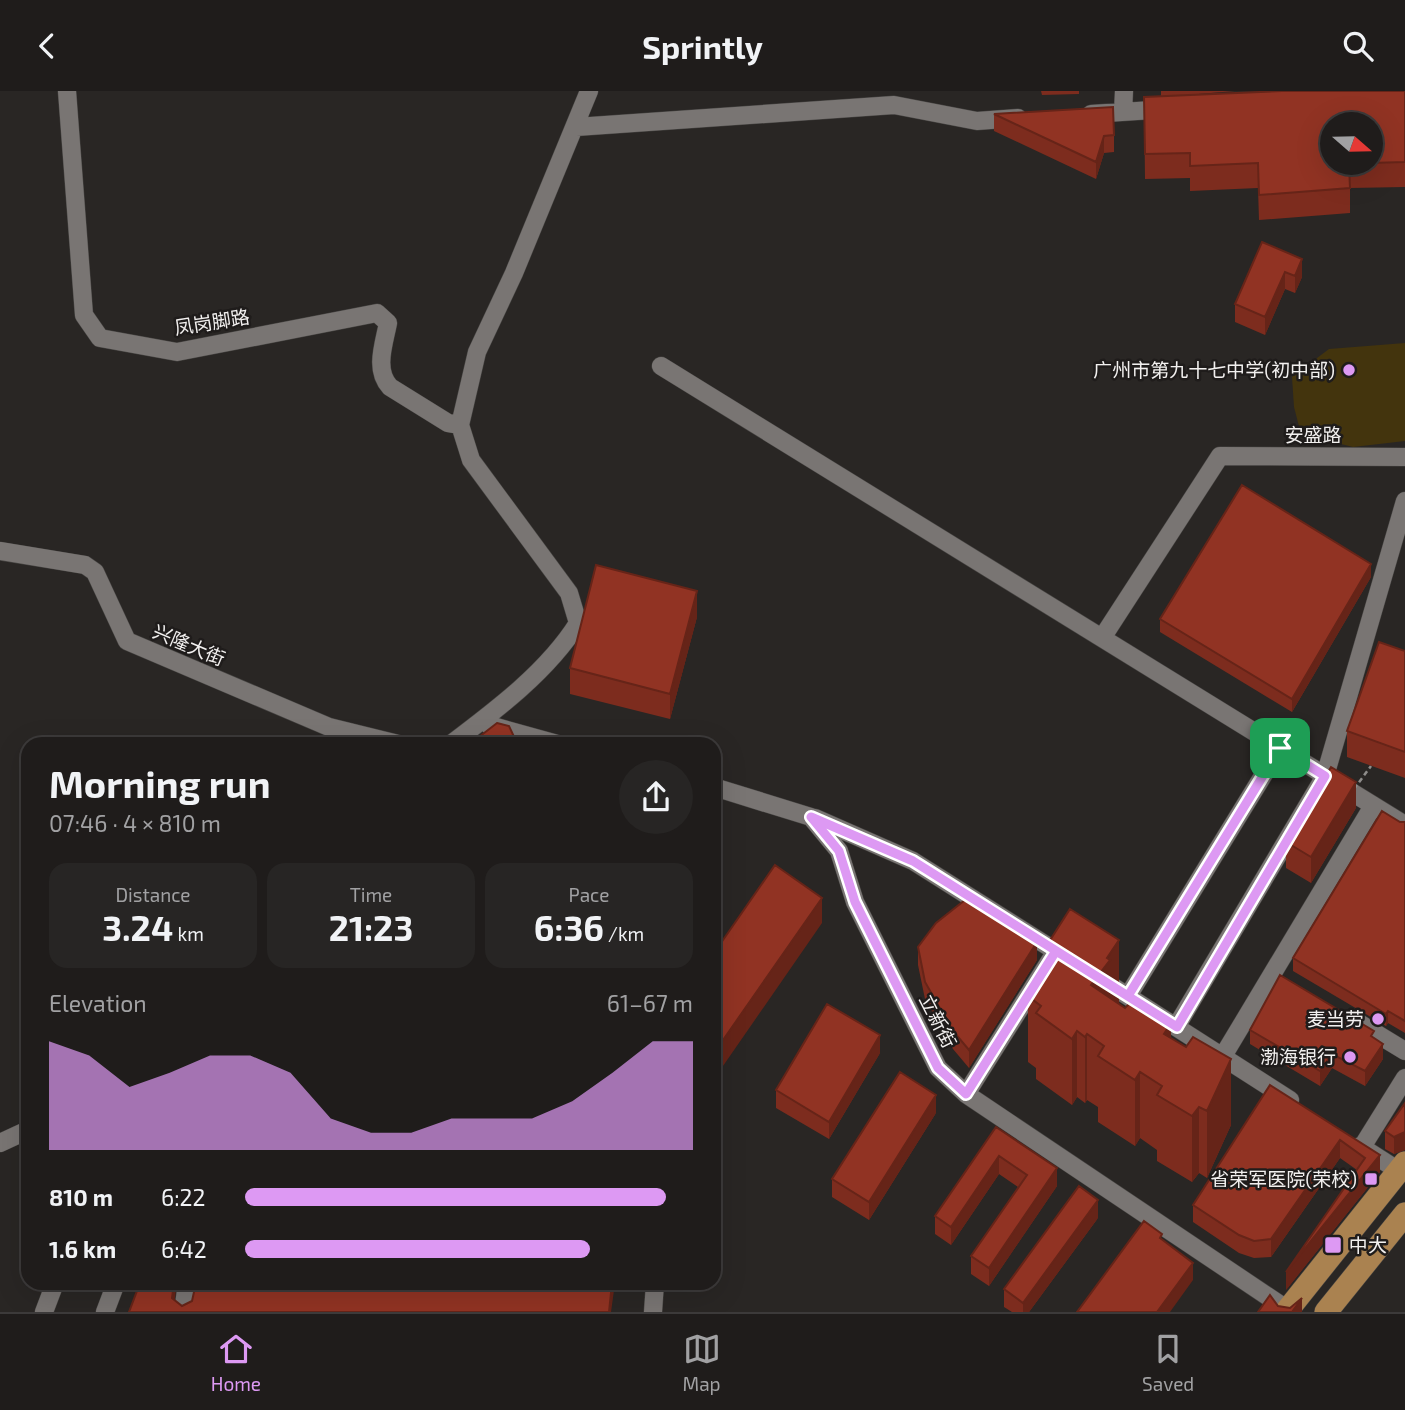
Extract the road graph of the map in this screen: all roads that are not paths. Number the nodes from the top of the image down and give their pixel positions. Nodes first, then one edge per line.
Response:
1 (67, 91) edge
2 (589, 91) edge
3 (1124, 91) edge
4 (1190, 108) edge
5 (1123, 112) junction
6 (1070, 115) edge
7 (1030, 118) edge
8 (576, 127) junction
9 (661, 366) dead end
10 (460, 425) junction
11 (1405, 457) edge
12 (1405, 501) edge
13 (0, 551) edge
14 (1102, 638) junction
15 (479, 723) junction
16 (370, 737) edge
17 (460, 737) edge
18 (531, 737) edge
19 (1280, 748) junction
20 (1325, 776) junction
21 (721, 789) edge
22 (1373, 806) junction
23 (811, 817) junction
24 (1405, 825) edge
25 (1056, 951) junction
26 (1128, 996) junction
27 (1335, 1009) edge
28 (1177, 1027) junction
29 (1405, 1051) edge
30 (1223, 1056) junction
31 (1405, 1078) edge
32 (966, 1094) junction
33 (1304, 1109) edge
34 (21, 1133) edge
35 (0, 1143) edge
36 (1402, 1167) edge
37 (1405, 1214) edge
38 (52, 1290) edge
39 (113, 1290) edge
40 (186, 1290) edge
41 (654, 1290) edge
42 (1287, 1311) edge
43 (44, 1312) edge
44 (104, 1312) edge
45 (183, 1312) edge
46 (653, 1312) edge
47 (1326, 1312) edge

1 - 10 street, 凤岗脚路
2 - 8 street
3 - 5 street
4 - 5 street
5 - 6 street
7 - 8 street
8 - 10 street
9 - 14 street
10 - 15 street
11 - 14 street, 安盛路
12 - 20 street
13 - 16 street, 兴隆大街
14 - 19 street
15 - 17 street
15 - 18 street
19 - 20 street
19 - 26 street
20 - 22 street
20 - 28 street
21 - 23 street
22 - 24 street
22 - 30 street
23 - 25 street
23 - 32 street, 立新街
25 - 26 street
25 - 32 street
26 - 28 street
27 - 29 street
28 - 30 street
30 - 33 street
31 - 36 street
32 - 42 street, 立新街
34 - 35 street
36 - 42 main road
37 - 47 main road
38 - 43 street
39 - 44 street
40 - 45 street
41 - 46 street

